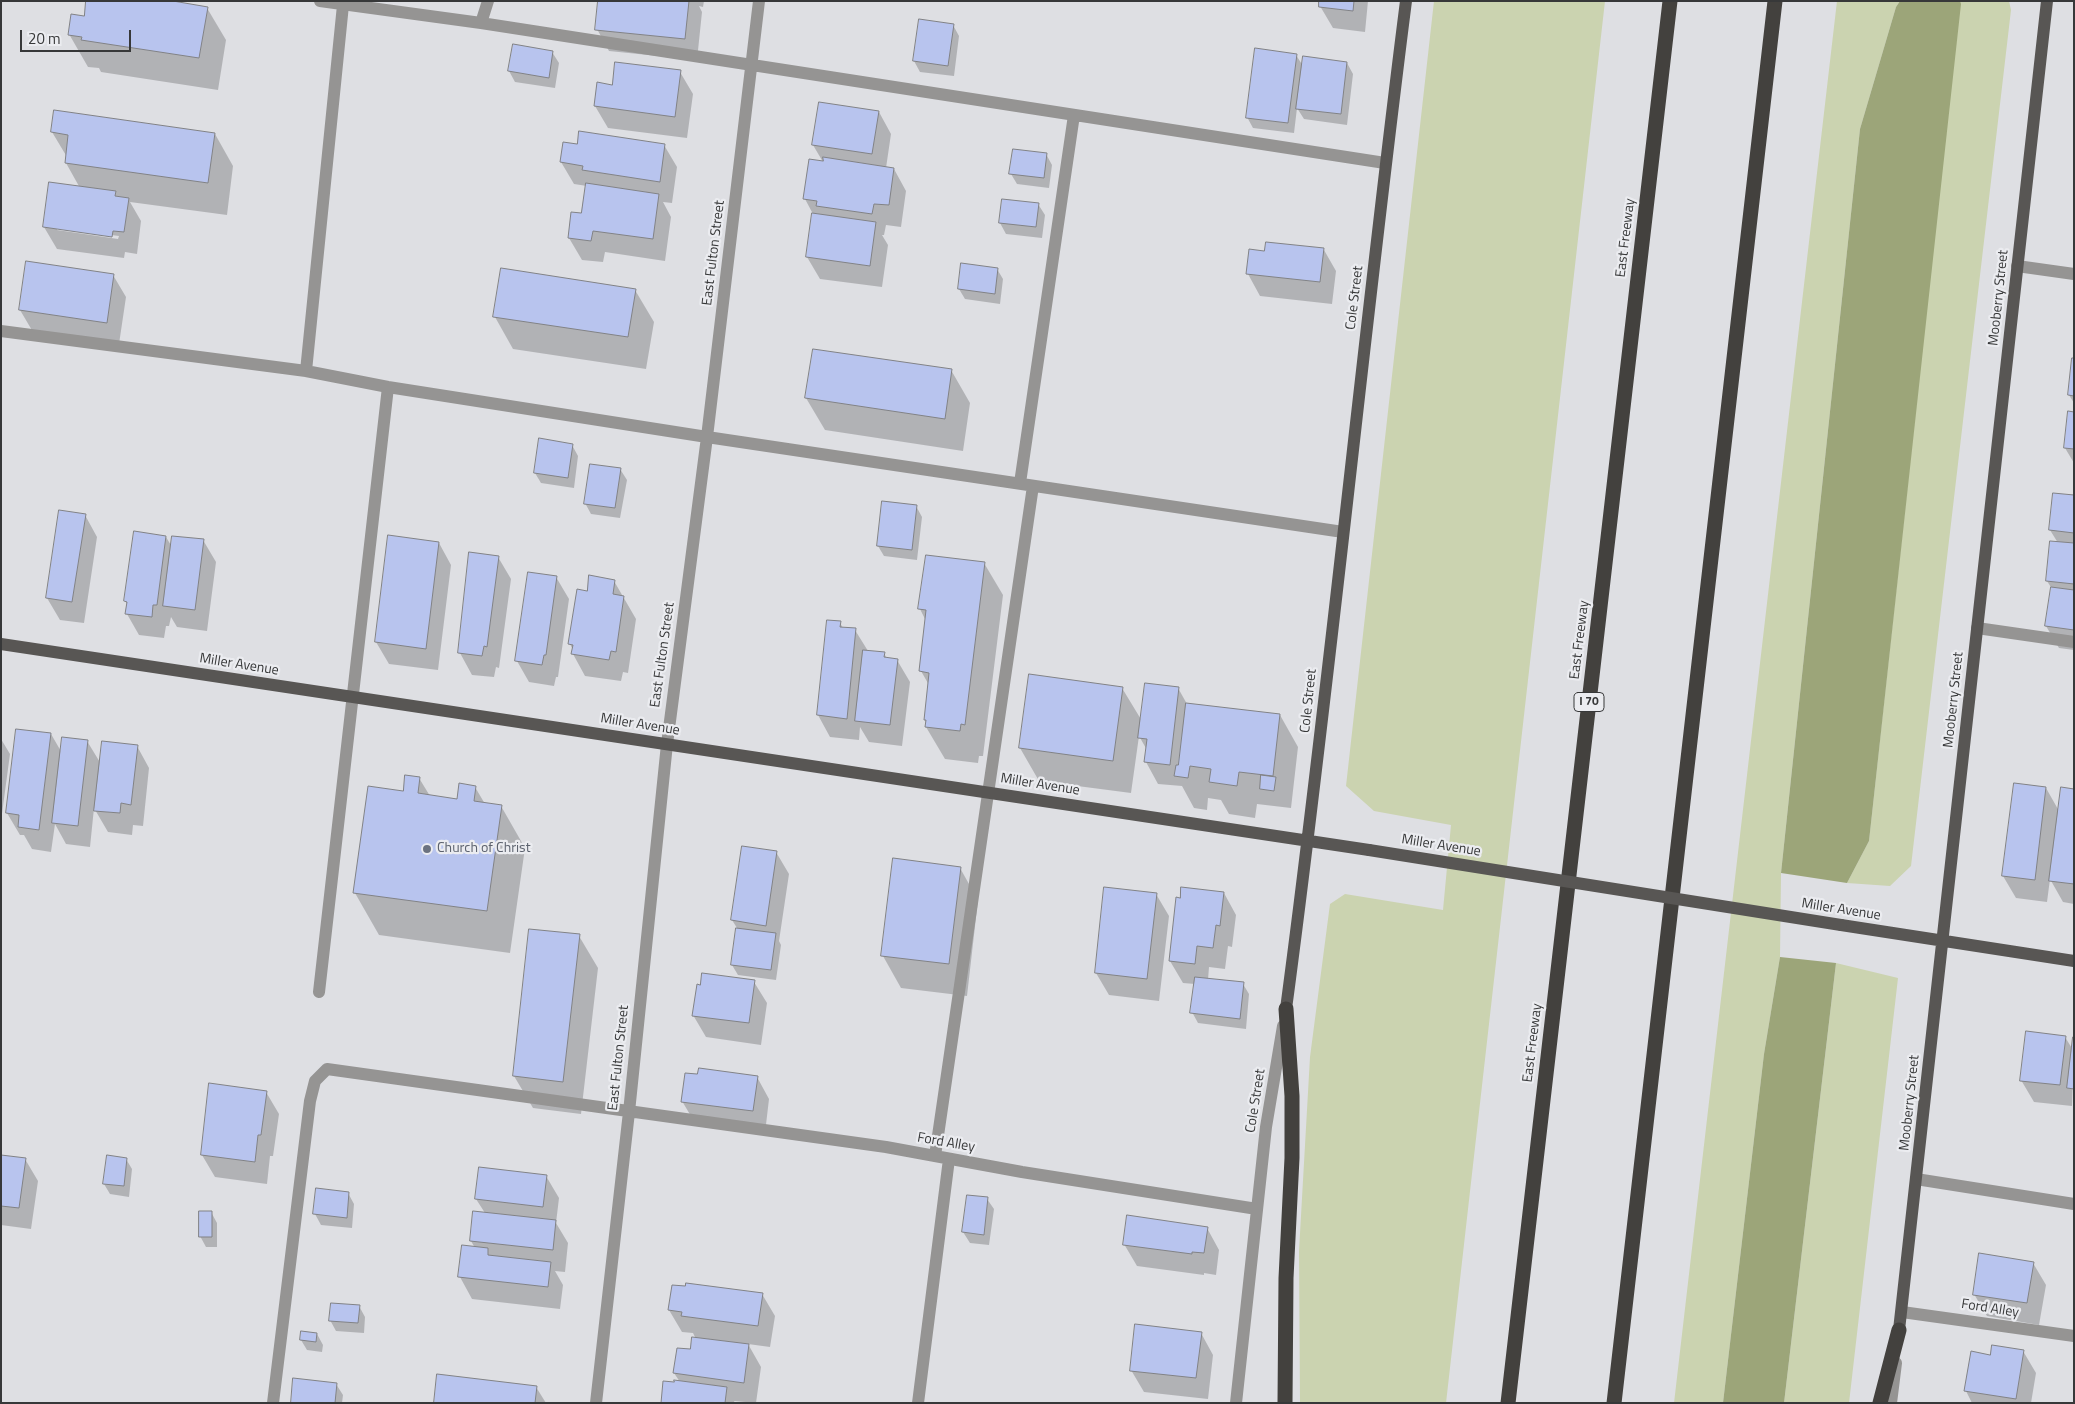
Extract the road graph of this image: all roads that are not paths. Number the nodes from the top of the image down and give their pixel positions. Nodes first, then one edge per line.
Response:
1 (320, 1) edge
2 (488, 1) edge
3 (759, 1) edge
4 (1406, 1) edge
5 (1670, 1) edge
6 (1775, 1) edge
7 (2047, 1) edge
8 (343, 4) junction
9 (481, 23) junction
10 (752, 65) junction
11 (1074, 115) junction
12 (1385, 163) junction
13 (2017, 266) junction
14 (2074, 274) edge
15 (1, 331) edge
16 (306, 371) junction
17 (388, 387) junction
18 (707, 437) junction
19 (1020, 483) junction
20 (1033, 486) junction
21 (1343, 532) junction
22 (1978, 628) junction
23 (2074, 642) edge
24 (1, 644) edge
25 (353, 697) junction
26 (667, 744) junction
27 (989, 793) junction
28 (1308, 840) junction
29 (1943, 941) junction
30 (2074, 961) edge
31 (319, 992) dead end
32 (1286, 1009) junction
33 (629, 1112) junction
34 (935, 1156) junction
35 (949, 1159) junction
36 (1916, 1179) junction
37 (2074, 1204) edge
38 (1257, 1210) junction
39 (1902, 1312) junction
40 (1899, 1330) junction
41 (2074, 1336) edge
42 (273, 1403) edge
43 (596, 1403) edge
44 (918, 1403) edge
45 (1236, 1403) edge
46 (1285, 1403) edge
47 (1508, 1403) edge
48 (1614, 1403) edge
49 (1880, 1403) edge
50 (1891, 1403) edge

1 - 8 street
2 - 9 street
3 - 10 street, East Fulton Street
4 - 12 main road, Cole Street
5 - 47 highway, East Freeway / I 70
6 - 48 highway
7 - 13 main road, Mooberry Street
8 - 9 street
8 - 16 street
9 - 10 street
10 - 11 street
10 - 18 street, East Fulton Street
11 - 12 street
11 - 19 street
12 - 21 main road, Cole Street
13 - 14 street
13 - 22 main road, Mooberry Street
15 - 16 street
16 - 17 street
17 - 18 street
17 - 25 street
18 - 19 street
18 - 26 street, East Fulton Street
19 - 20 street
20 - 21 street
20 - 27 street
21 - 28 main road, Cole Street
22 - 23 street
22 - 29 main road, Mooberry Street
24 - 25 main road, Miller Avenue
25 - 26 main road, Miller Avenue
25 - 31 street
26 - 27 main road, Miller Avenue
26 - 33 street, East Fulton Street
27 - 28 main road, Miller Avenue
27 - 34 street
28 - 29 main road, Miller Avenue, bridge
28 - 32 main road, Cole Street
29 - 30 main road, Miller Avenue
29 - 36 main road, Mooberry Street
32 - 38 street, Cole Street
32 - 46 highway
33 - 34 street, Ford Alley
33 - 42 street, Ford Alley
33 - 43 street, East Fulton Street
34 - 35 street, Ford Alley
35 - 38 street, Ford Alley
35 - 44 street
36 - 37 street
36 - 39 main road, Mooberry Street
38 - 45 street, Cole Street
39 - 40 main road, Mooberry Street
39 - 41 street, Ford Alley
40 - 49 highway
40 - 50 street, Mooberry Street

